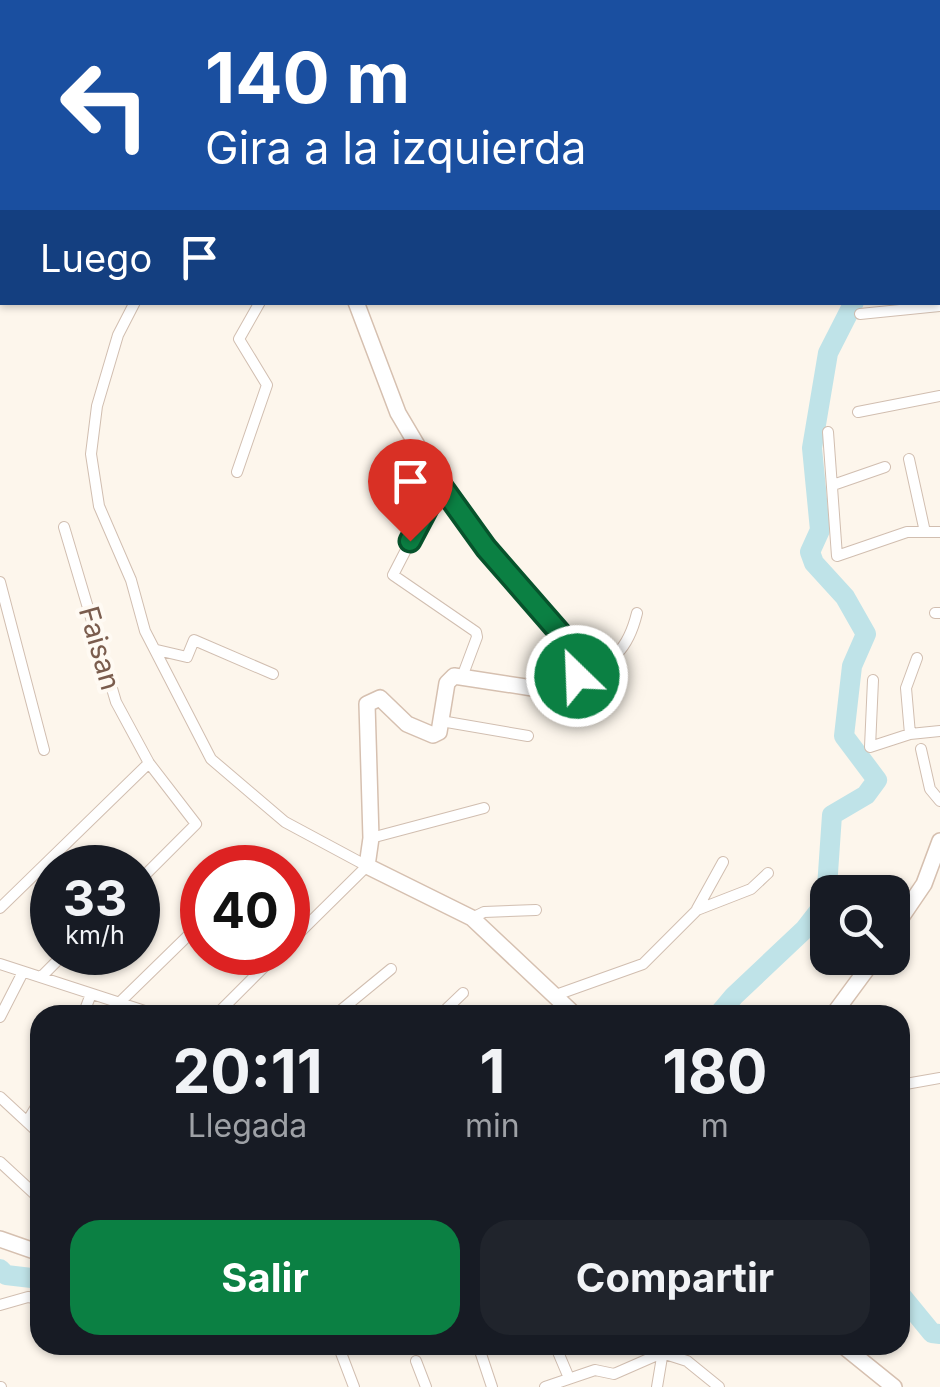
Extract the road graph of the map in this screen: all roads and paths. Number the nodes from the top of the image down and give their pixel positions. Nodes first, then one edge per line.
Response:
1 (133, 305) edge
2 (258, 305) edge
3 (357, 305) edge
4 (940, 306) edge
5 (860, 314) dead end
6 (940, 396) edge
7 (858, 412) dead end
8 (828, 432) dead end
9 (909, 458) dead end
10 (885, 467) dead end
11 (237, 472) dead end
12 (440, 484) junction
13 (833, 485) junction
14 (64, 526) dead end
15 (925, 532) junction
16 (940, 532) edge
17 (0, 582) edge
18 (637, 613) dead end
19 (4, 618) edge
20 (156, 650) junction
21 (917, 658) dead end
22 (273, 674) dead end
23 (462, 676) junction
24 (577, 676) junction
25 (873, 680) dead end
26 (441, 721) junction
27 (940, 731) edge
28 (910, 734) junction
29 (528, 736) dead end
30 (44, 750) dead end
31 (921, 750) dead end
32 (149, 763) junction
33 (940, 801) edge
34 (484, 808) dead end
35 (372, 838) junction
36 (940, 841) edge
37 (160, 860) edge
38 (724, 862) dead end
39 (367, 866) junction
40 (768, 872) dead end
41 (910, 905) edge
42 (0, 908) edge
43 (536, 910) dead end
44 (697, 910) junction
45 (472, 918) junction
46 (310, 922) edge
47 (180, 943) edge
48 (0, 964) edge
49 (391, 969) dead end
50 (23, 972) junction
51 (256, 975) edge
52 (862, 975) edge
53 (41, 977) joint
54 (91, 994) junction
55 (463, 994) dead end
56 (556, 996) junction
57 (119, 1003) junction
58 (87, 1005) edge
59 (125, 1005) edge
60 (226, 1005) edge
61 (347, 1005) edge
62 (451, 1005) edge
63 (565, 1005) edge
64 (840, 1005) edge
65 (0, 1017) edge
66 (940, 1078) edge
67 (910, 1084) edge
68 (0, 1097) edge
69 (30, 1118) edge
70 (28, 1122) joint
71 (0, 1162) edge
72 (30, 1187) edge
73 (0, 1239) edge
74 (30, 1250) edge
75 (30, 1297) edge
76 (0, 1304) edge
77 (342, 1355) edge
78 (481, 1355) edge
79 (559, 1355) edge
80 (651, 1355) edge
81 (662, 1355) edge
82 (675, 1355) edge
83 (854, 1355) edge
84 (416, 1360) dead end
85 (614, 1374) junction
86 (569, 1378) junction
87 (890, 1385) edge
88 (354, 1387) edge
89 (426, 1387) edge
90 (492, 1387) edge
91 (545, 1387) edge
92 (614, 1387) edge
93 (657, 1387) edge
94 (719, 1387) edge

1 - 20 street
2 - 11 street
3 - 12 street
4 - 5 street
6 - 7 street
8 - 13 street
9 - 15 street
10 - 13 street
12 - 23 street
12 - 24 street
13 - 15 street
14 - 32 street, Faisan
15 - 16 street
17 - 19 street
18 - 24 street
19 - 30 street
20 - 22 street
20 - 39 street
21 - 28 street
23 - 24 street
23 - 26 street
25 - 28 street
26 - 29 street
26 - 35 street
27 - 28 street
31 - 33 street
32 - 37 street, Faisan
32 - 42 street
34 - 35 street
35 - 39 street
36 - 41 street
38 - 44 street
39 - 45 street
39 - 46 street
40 - 44 street
43 - 45 street
44 - 56 street
45 - 56 street
47 - 57 street
48 - 50 street
49 - 61 street
50 - 53 street
50 - 65 street
51 - 60 street
52 - 64 street
53 - 54 street
54 - 57 street
54 - 58 street
55 - 62 street
56 - 63 street
57 - 59 street
66 - 67 street
68 - 70 street
69 - 70 street
71 - 72 street
73 - 74 street
75 - 76 street
77 - 88 street
78 - 90 street
79 - 86 street
80 - 85 street
81 - 93 street
82 - 94 street
83 - 87 street
84 - 89 street
85 - 86 street
85 - 92 street
86 - 91 street

